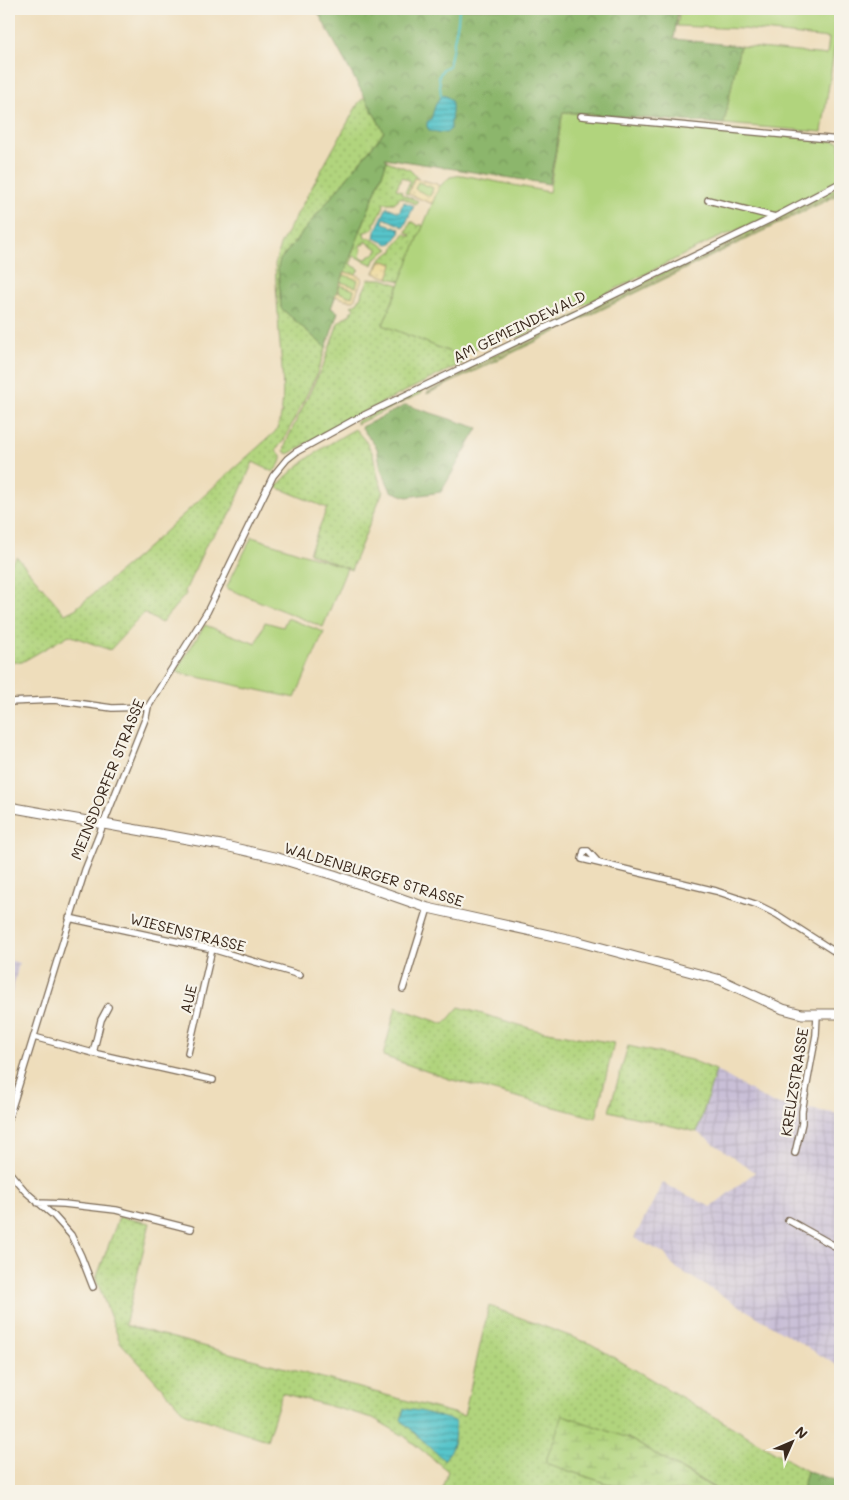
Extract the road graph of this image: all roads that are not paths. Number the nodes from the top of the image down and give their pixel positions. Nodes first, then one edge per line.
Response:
1 (581, 116) dead end
2 (840, 140) edge
3 (840, 183) edge
4 (708, 200) dead end
5 (775, 217) junction
6 (280, 467) joint
7 (9, 702) edge
8 (148, 707) junction
9 (9, 807) edge
10 (103, 823) junction
11 (598, 862) dead end
12 (428, 908) junction
13 (69, 918) junction
14 (212, 950) junction
15 (840, 955) edge
16 (300, 975) dead end
17 (403, 989) dead end
18 (108, 1007) dead end
19 (840, 1014) edge
20 (817, 1015) junction
21 (34, 1036) junction
22 (93, 1053) junction
23 (188, 1053) dead end
24 (213, 1080) dead end
25 (9, 1117) edge
26 (795, 1153) dead end
27 (9, 1172) edge
28 (38, 1203) junction
29 (788, 1220) dead end
30 (191, 1229) dead end
31 (840, 1249) edge
32 (93, 1287) dead end

1 - 2 street
3 - 5 street, AM GEMEINDEWALD
4 - 5 street
5 - 6 street, AM GEMEINDEWALD
6 - 8 street, MEINSDORFER STRASSE
7 - 8 street
8 - 10 street, MEINSDORFER STRASSE
9 - 10 main road, WALDENBURGER STRASSE
10 - 12 main road, WALDENBURGER STRASSE
10 - 13 street, MEINSDORFER STRASSE
11 - 15 street
12 - 17 street
12 - 20 main road, WALDENBURGER STRASSE
13 - 14 street, WIESENSTRASSE
13 - 21 street, MEINSDORFER STRASSE
14 - 16 street, WIESENSTRASSE
14 - 23 street, AUE
18 - 22 street
19 - 20 main road, WALDENBURGER STRASSE
20 - 26 street, KREUZSTRASSE
21 - 22 street
21 - 25 street, MEINSDORFER STRASSE
22 - 24 street
27 - 28 street
28 - 30 street
28 - 32 street
29 - 31 street

